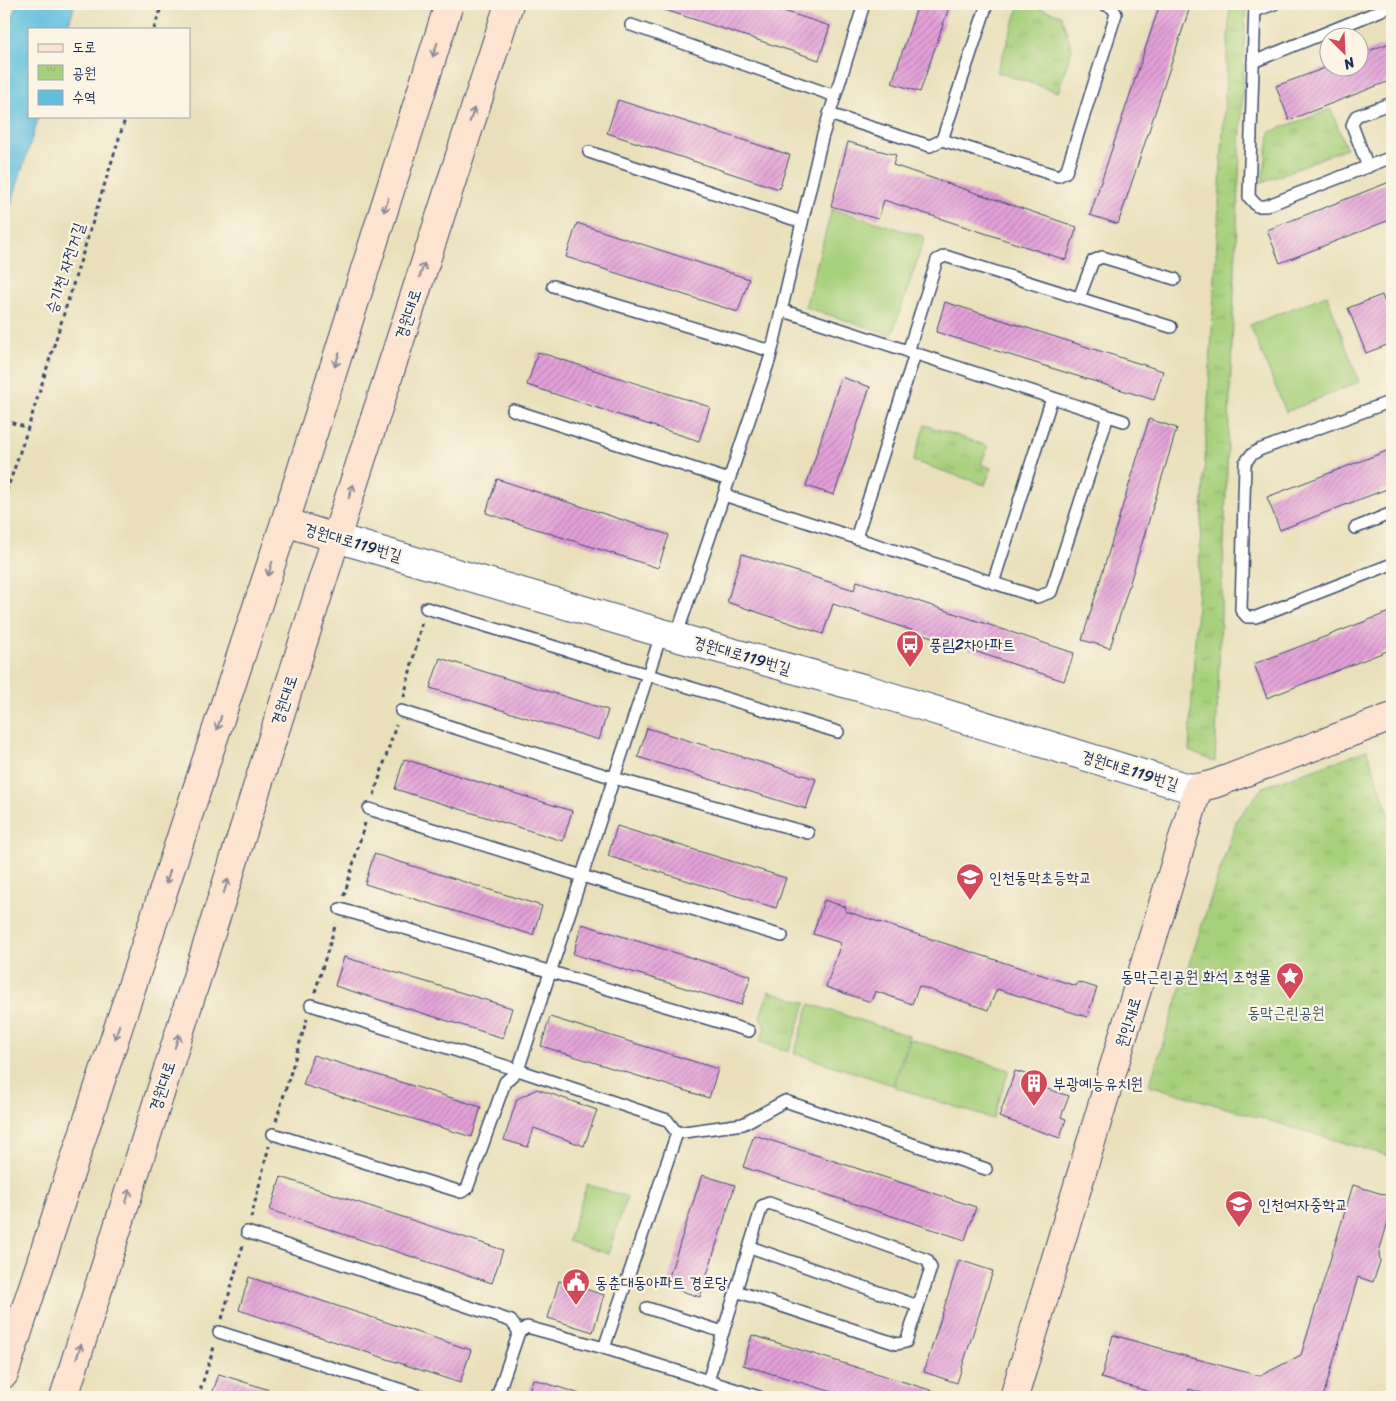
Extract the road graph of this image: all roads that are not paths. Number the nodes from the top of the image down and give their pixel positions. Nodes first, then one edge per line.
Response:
1 (449, 4) edge
2 (509, 4) edge
3 (864, 4) edge
4 (987, 4) edge
5 (1103, 4) edge
6 (1274, 4) edge
7 (1392, 6) edge
8 (1255, 8) edge
9 (631, 25) dead end
10 (1253, 62) junction
11 (834, 96) junction
12 (1392, 102) edge
13 (829, 114) junction
14 (942, 140) junction
15 (589, 152) dead end
16 (1392, 157) edge
17 (1368, 167) junction
18 (802, 222) junction
19 (1175, 279) dead end
20 (553, 286) dead end
21 (1079, 298) junction
22 (781, 310) junction
23 (1171, 327) dead end
24 (772, 351) junction
25 (912, 353) junction
26 (1052, 398) junction
27 (1392, 401) edge
28 (512, 410) dead end
29 (1108, 416) junction
30 (1124, 421) dead end
31 (728, 480) junction
32 (724, 495) junction
33 (1392, 513) edge
34 (285, 522) junction
35 (1355, 528) dead end
36 (336, 538) junction
37 (856, 538) junction
38 (1392, 564) edge
39 (993, 583) junction
40 (426, 608) dead end
41 (669, 635) junction
42 (648, 676) junction
43 (401, 711) dead end
44 (1392, 717) edge
45 (838, 732) dead end
46 (614, 778) junction
47 (1198, 788) junction
48 (369, 809) dead end
49 (808, 833) dead end
50 (582, 876) junction
51 (340, 909) dead end
52 (782, 936) dead end
53 (550, 971) junction
54 (311, 1005) dead end
55 (749, 1031) dead end
56 (518, 1070) junction
57 (677, 1133) junction
58 (273, 1134) dead end
59 (986, 1169) dead end
60 (247, 1232) dead end
61 (750, 1247) junction
62 (736, 1290) junction
63 (918, 1306) junction
64 (647, 1308) dead end
65 (219, 1332) dead end
66 (519, 1332) junction
67 (723, 1332) junction
68 (604, 1348) junction
69 (4, 1374) edge
70 (708, 1381) junction
71 (64, 1397) edge
72 (424, 1397) edge
73 (497, 1397) edge
74 (756, 1397) edge
75 (1014, 1397) edge

1 -> 34 main road
36 -> 2 main road, 경원대로
3 - 11 lane
4 - 14 lane
5 - 14 lane
6 - 8 lane
7 - 10 lane
8 - 10 lane
9 - 11 lane
10 - 17 lane
11 - 13 lane
12 - 17 lane
13 - 14 lane
13 - 18 lane
15 - 18 lane
16 - 17 lane
18 - 22 lane
19 - 21 lane
20 - 24 lane
21 - 23 lane
21 - 25 lane
22 - 24 lane
22 - 25 lane
24 - 31 lane
25 - 26 lane
25 - 37 lane
26 - 29 lane
26 - 39 lane
27 - 38 lane
28 - 31 lane
29 - 30 lane
29 - 39 lane
31 - 32 lane
32 - 37 lane
32 - 41 lane
33 - 35 lane
34 - 36 main road, 경원대로119번길
34 -> 69 main road
36 - 41 street, 경원대로119번길
71 -> 36 main road, 경원대로
37 - 39 lane
40 - 42 lane
41 - 42 lane
41 - 47 street, 경원대로119번길
42 - 45 lane
42 - 46 lane
43 - 46 lane
44 - 47 main road
46 - 49 lane
46 - 50 lane
47 - 75 main road, 원인재로
48 - 50 lane
50 - 52 lane
50 - 53 lane
51 - 53 lane
53 - 55 lane
53 - 56 lane
54 - 56 lane
56 - 57 lane
56 - 58 lane
57 - 59 lane
57 - 68 lane
60 - 66 lane
61 - 62 lane
61 - 63 lane
61 - 63 lane
62 - 63 lane
62 - 67 lane
64 - 67 lane
65 - 72 lane
66 - 68 lane
66 - 73 lane
67 - 70 lane
68 - 70 lane
70 - 74 lane

